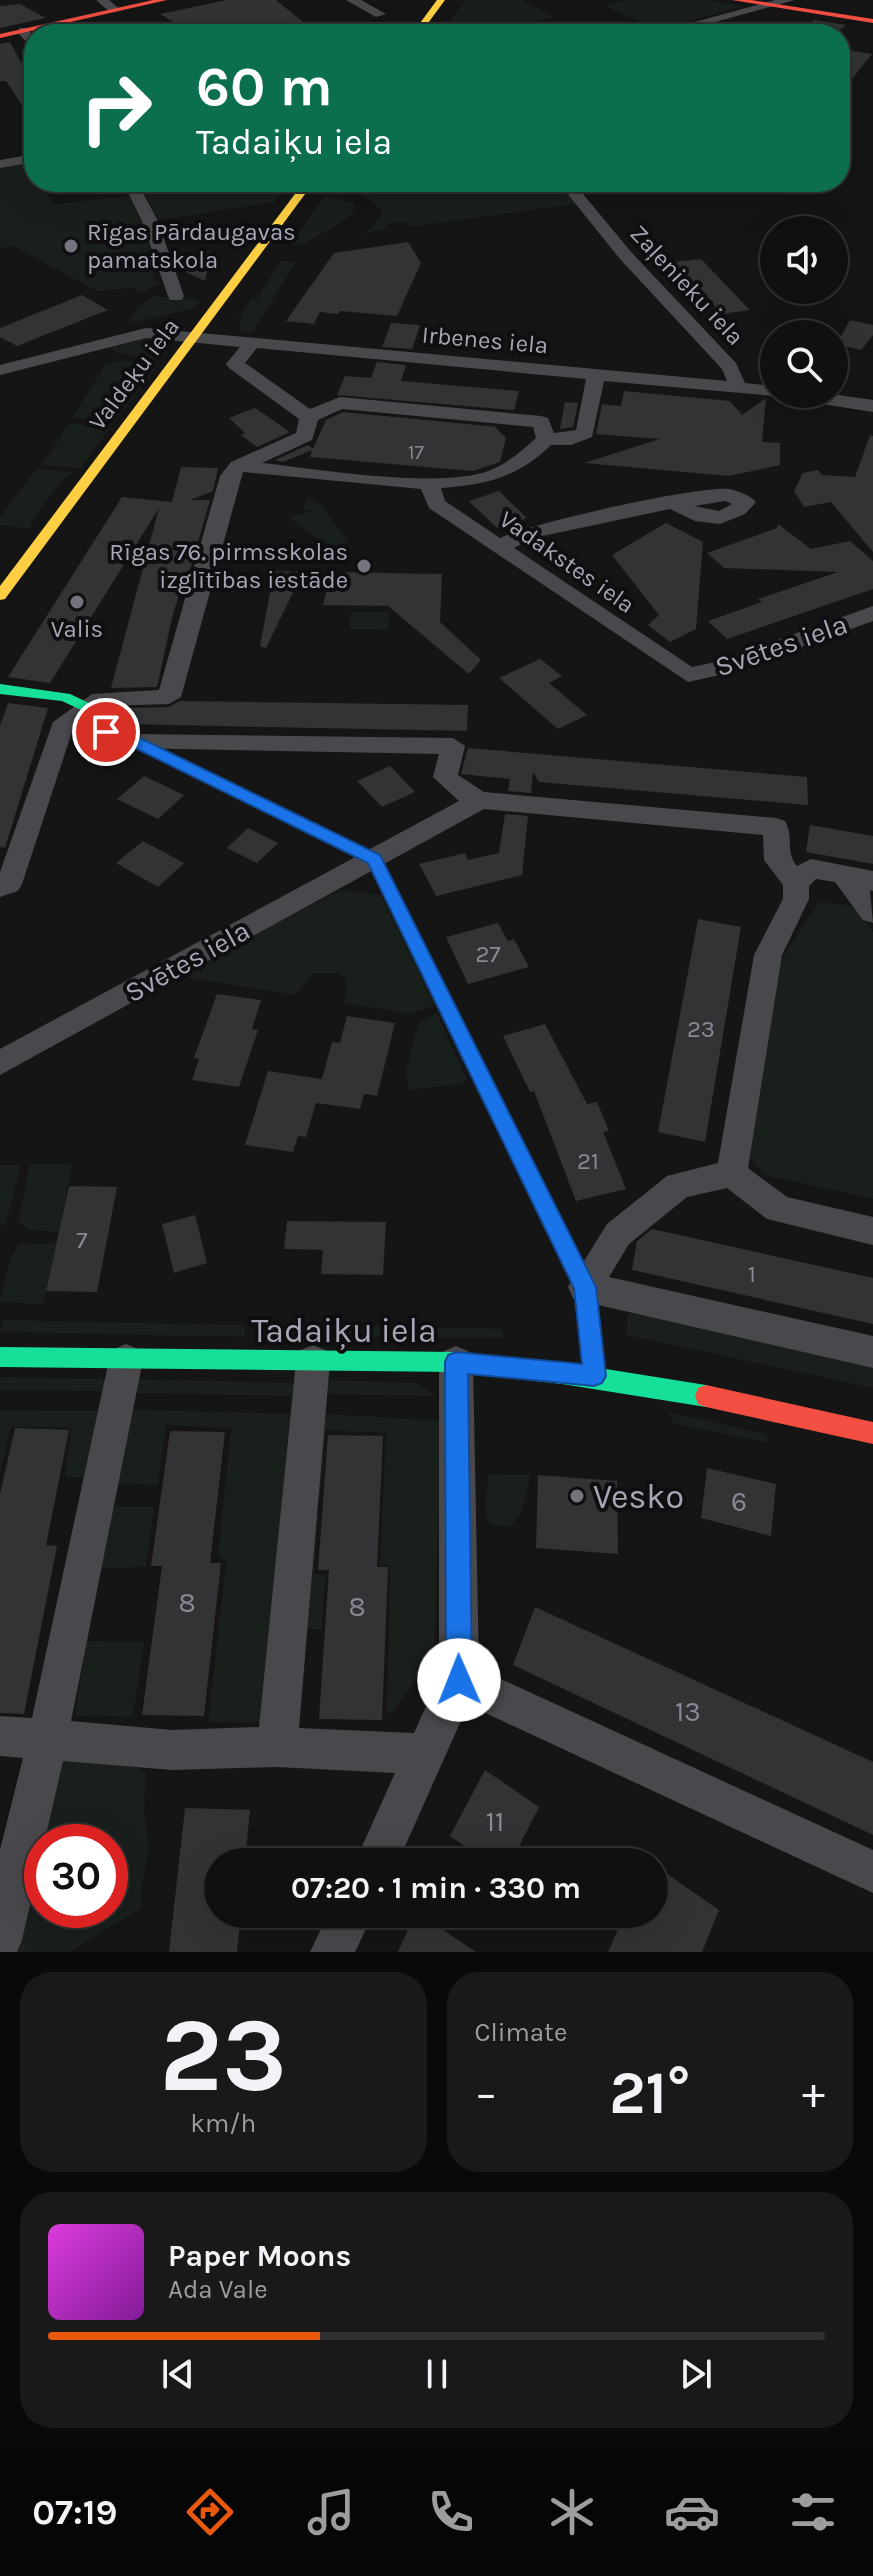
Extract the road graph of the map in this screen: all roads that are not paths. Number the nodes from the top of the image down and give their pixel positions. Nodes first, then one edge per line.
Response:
1 (163, 0) edge
2 (352, 0) edge
3 (441, 0) edge
4 (736, 0) edge
5 (789, 0) edge
6 (108, 5) edge
7 (770, 5) junction
8 (380, 14) dead end
9 (873, 21) edge
10 (62, 24) edge
11 (423, 24) edge
12 (696, 24) edge
13 (0, 36) edge
14 (24, 38) edge
15 (24, 160) edge
16 (0, 164) edge
17 (135, 192) edge
18 (302, 192) edge
19 (573, 192) edge
20 (176, 296) dead end
21 (192, 338) junction
22 (252, 343) junction
23 (0, 370) edge
24 (596, 374) junction
25 (738, 387) junction
26 (760, 389) edge
27 (848, 402) edge
28 (873, 406) edge
29 (309, 417) junction
30 (546, 439) junction
31 (238, 466) junction
32 (429, 483) junction
33 (674, 503) dead end
34 (499, 547) junction
35 (0, 596) edge
36 (873, 613) edge
37 (688, 675) joint
38 (0, 689) edge
39 (86, 707) junction
40 (136, 742) junction
41 (480, 800) junction
42 (374, 859) junction
43 (842, 873) junction
44 (873, 881) edge
45 (796, 883) junction
46 (0, 887) edge
47 (873, 913) edge
48 (0, 1063) edge
49 (732, 1173) junction
50 (873, 1231) edge
51 (585, 1287) junction
52 (873, 1352) edge
53 (0, 1357) edge
54 (126, 1360) junction
55 (313, 1361) junction
56 (456, 1362) junction
57 (594, 1376) junction
58 (873, 1433) edge
59 (459, 1680) junction
60 (0, 1736) edge
61 (48, 1737) junction
62 (277, 1747) junction
63 (426, 1754) junction
64 (382, 1848) edge
65 (873, 1872) edge
66 (344, 1928) edge
67 (0, 1940) edge
68 (332, 1952) edge

1 - 6 street
2 - 8 street
3 - 11 street
4 - 7 street
5 - 7 street
6 - 10 street
7 - 9 street
7 - 12 street
13 - 14 street
15 - 16 street
17 - 20 street
18 - 21 street, Valdeķu iela
19 - 25 street, Zaļenieku iela
21 - 22 street, Irbenes iela
21 - 23 street, Irbenes iela
21 - 35 street, Valdeķu iela
22 - 24 street, Irbenes iela
22 - 29 street
24 - 25 street, Irbenes iela
24 - 30 street
25 - 26 street, Irbenes iela
27 - 28 street
29 - 30 street
29 - 31 street
30 - 32 street
31 - 32 street
31 - 39 street
32 - 34 street, Vadakstes iela
33 - 34 street
34 - 37 street, Vadakstes iela
36 - 37 street, Svētes iela
38 - 39 street
39 - 40 street
39 - 46 street
40 - 41 street
40 - 42 street
41 - 42 street, Svētes iela
41 - 45 street
42 - 48 street, Svētes iela
42 - 51 street
43 - 44 street
43 - 45 street
43 - 47 street
45 - 49 street
49 - 50 street
49 - 51 street
51 - 52 street
51 - 57 street
53 - 54 street, Tadaiķu iela
54 - 55 street, Tadaiķu iela
54 - 61 street
55 - 56 street, Tadaiķu iela
55 - 62 street
56 - 57 street, Tadaiķu iela
56 - 59 street
57 - 58 street, Tadaiķu iela
59 - 63 street
59 - 65 street
60 - 61 street
61 - 62 street
61 - 67 street
62 - 63 street
63 - 64 street
66 - 68 street

